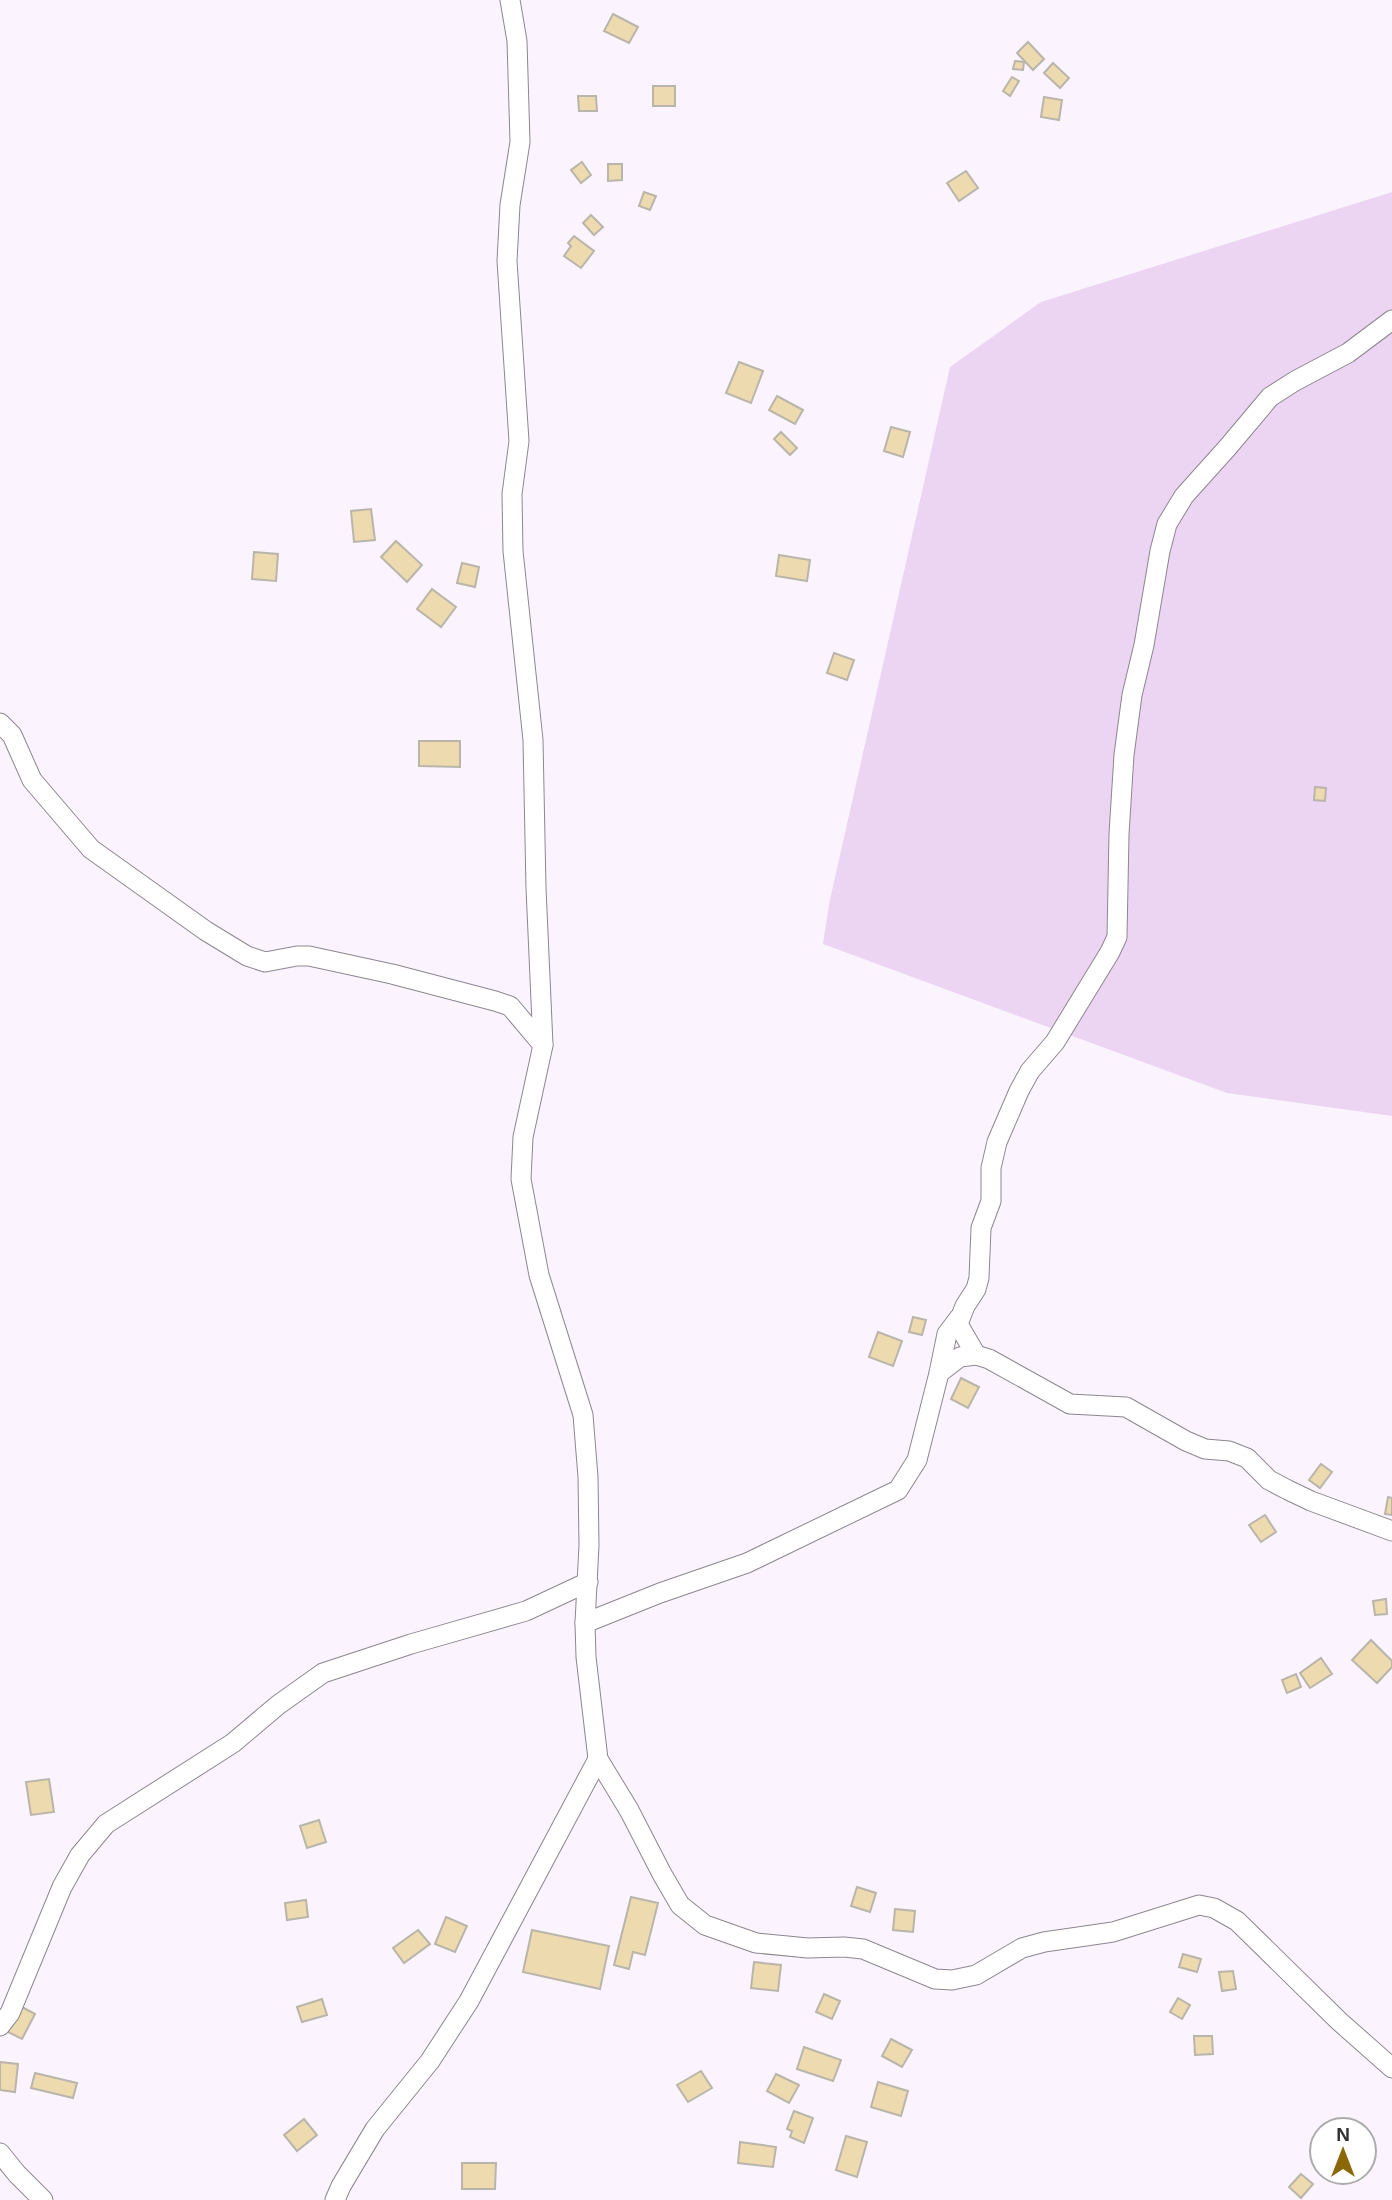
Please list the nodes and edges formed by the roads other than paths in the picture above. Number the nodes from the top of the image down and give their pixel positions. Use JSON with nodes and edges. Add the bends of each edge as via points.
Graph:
{"nodes":[{"id":1,"x":510,"y":0,"type":"edge"},
{"id":2,"x":1392,"y":320,"type":"edge"},
{"id":3,"x":0,"y":723,"type":"edge"},
{"id":4,"x":543,"y":1045,"type":"junction"},
{"id":5,"x":959,"y":1318,"type":"junction"},
{"id":6,"x":976,"y":1355,"type":"junction"},
{"id":7,"x":939,"y":1373,"type":"junction"},
{"id":8,"x":1392,"y":1531,"type":"edge"},
{"id":9,"x":588,"y":1582,"type":"junction"},
{"id":10,"x":585,"y":1623,"type":"junction"},
{"id":11,"x":598,"y":1759,"type":"junction"},
{"id":12,"x":3,"y":2017,"type":"edge"},
{"id":13,"x":1392,"y":2068,"type":"edge"},
{"id":14,"x":0,"y":2153,"type":"edge"},
{"id":15,"x":44,"y":2200,"type":"edge"},
{"id":16,"x":335,"y":2200,"type":"edge"}],
"edges":[{"from":1,"to":4,"type":"street","via":[[517,41],[520,142],[510,205],[508,261],[519,441],[512,494],[513,551],[533,740]]},
{"from":2,"to":5,"type":"street","via":[[1348,353],[1270,397],[1184,496],[1167,524],[1124,755],[1116,937],[1055,1042],[1030,1071],[997,1142],[991,1200],[981,1228],[979,1278]]},
{"from":3,"to":4,"type":"street","via":[[12,735],[32,780],[91,849],[247,956],[265,962],[309,956],[495,1001],[510,1006]]},
{"from":4,"to":9,"type":"street","via":[[523,1137],[521,1179],[539,1275],[583,1415]]},
{"from":5,"to":6,"type":"street","via":[[960,1331]]},
{"from":5,"to":7,"type":"street","via":[[947,1334]]},
{"from":6,"to":7,"type":"street","via":[[960,1357]]},
{"from":6,"to":8,"type":"street","via":[[1070,1404],[1126,1407],[1186,1441],[1247,1458],[1269,1480],[1288,1490]]},
{"from":7,"to":10,"type":"street","via":[[917,1460],[898,1490],[747,1563]]},
{"from":9,"to":10,"type":"street"},
{"from":9,"to":12,"type":"street","via":[[526,1611],[323,1673],[233,1743],[106,1824],[80,1855],[62,1887]]},
{"from":10,"to":11,"type":"street"},
{"from":11,"to":13,"type":"street","via":[[680,1905],[705,1925],[756,1943],[863,1949],[935,1979],[952,1980],[976,1975],[1022,1948],[1113,1932],[1190,1907],[1214,1908],[1237,1921]]},
{"from":11,"to":16,"type":"street","via":[[469,2001],[430,2061],[375,2129]]},
{"from":14,"to":15,"type":"street"}]}
